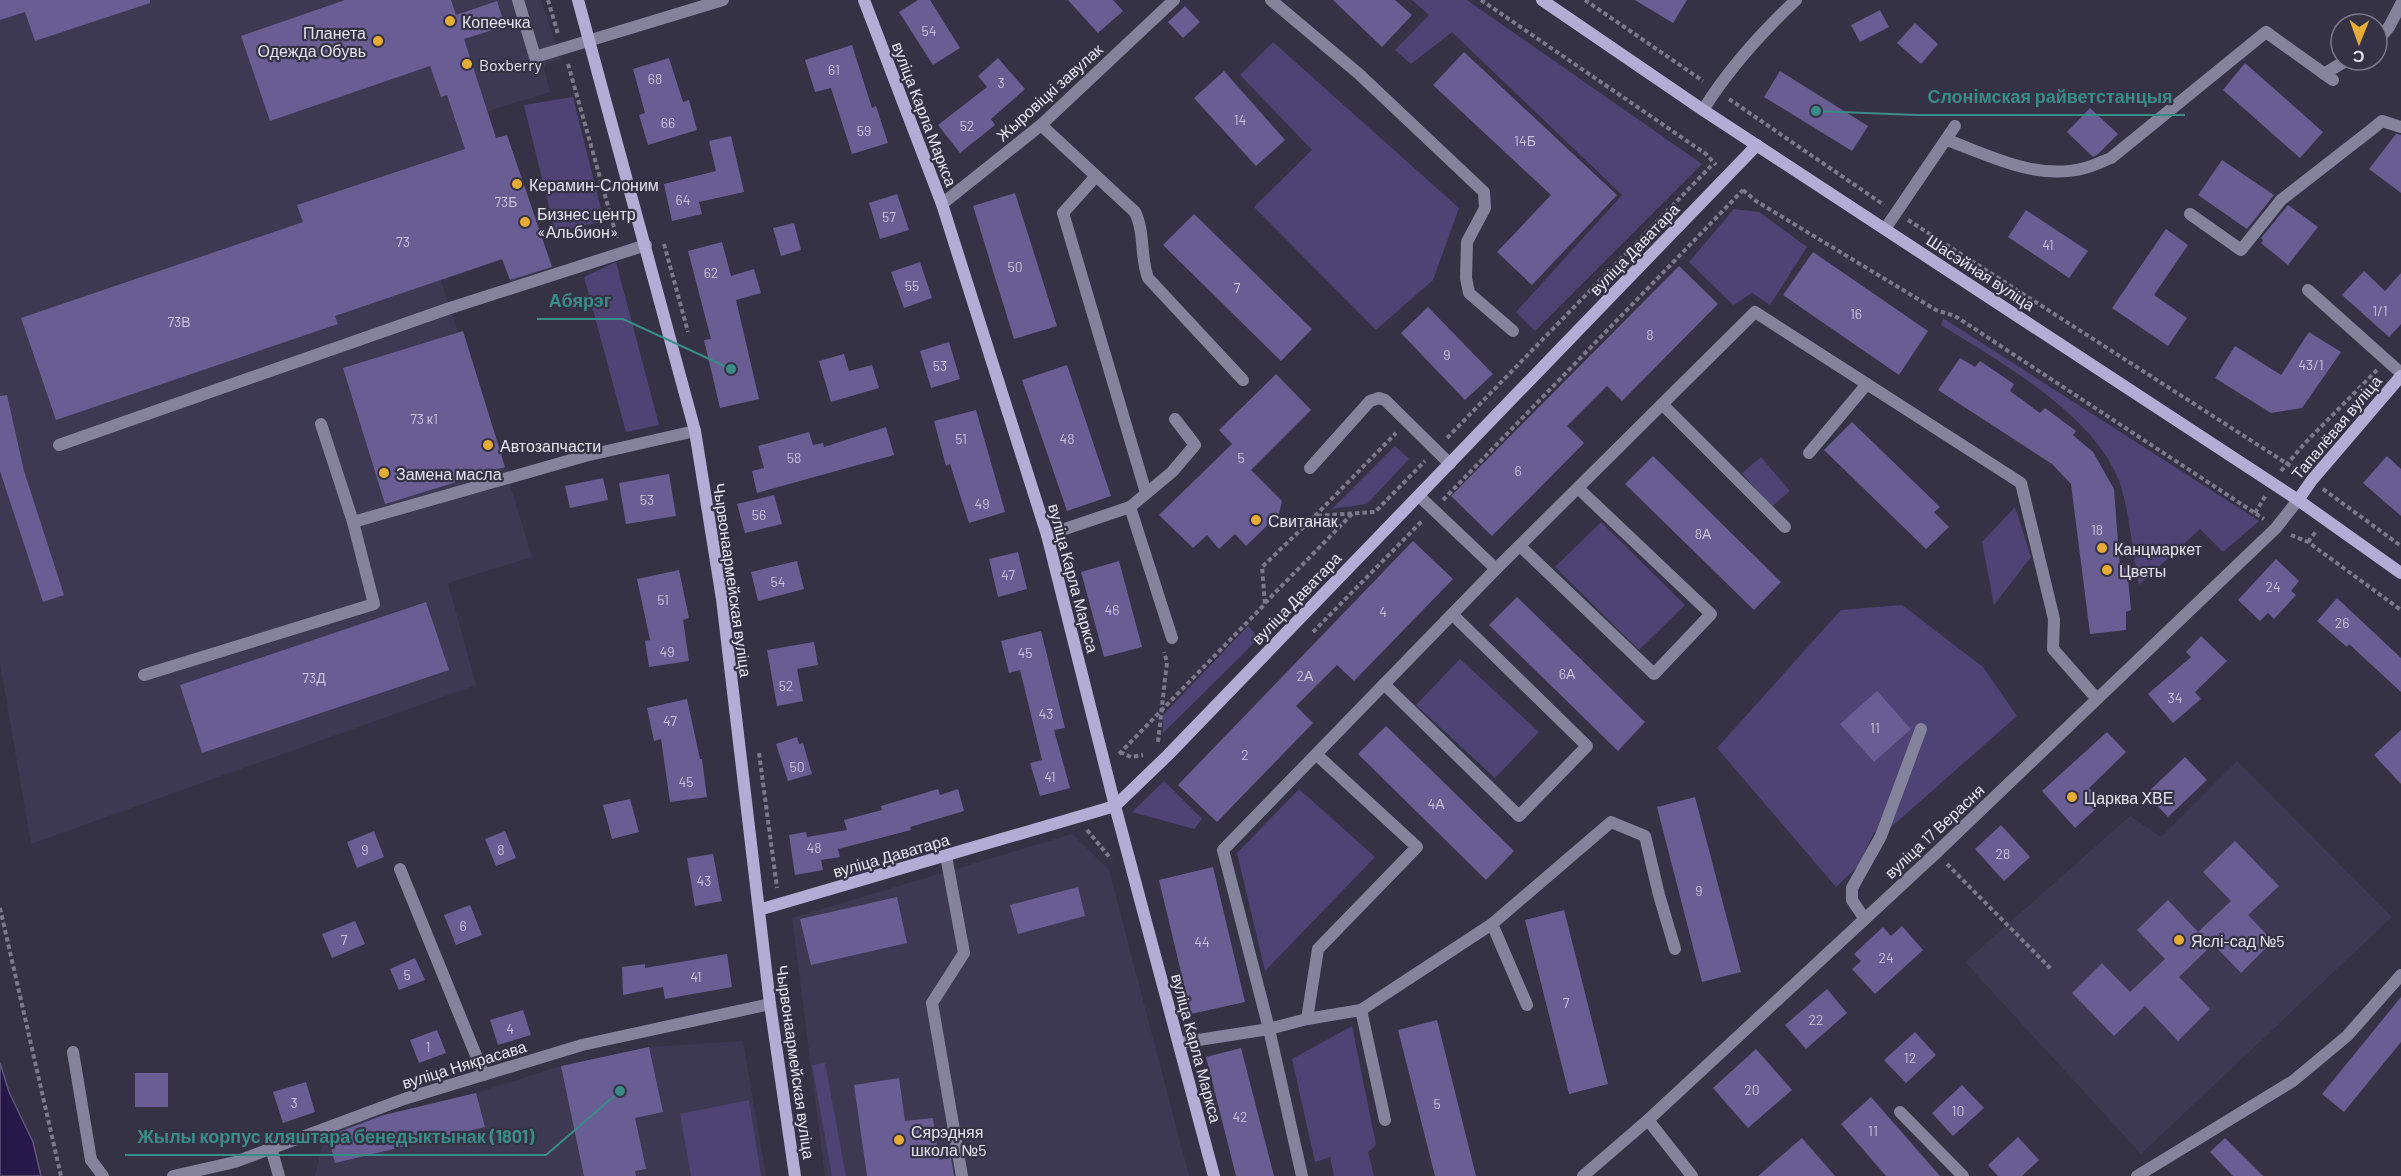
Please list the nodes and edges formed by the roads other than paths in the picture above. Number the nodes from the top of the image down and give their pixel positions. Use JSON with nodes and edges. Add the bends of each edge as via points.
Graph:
{"nodes":[{"id":1,"x":518,"y":0,"type":"edge"},
{"id":2,"x":578,"y":0,"type":"edge"},
{"id":3,"x":723,"y":0,"type":"edge"},
{"id":4,"x":864,"y":0,"type":"edge"},
{"id":5,"x":1174,"y":0,"type":"edge"},
{"id":6,"x":1271,"y":0,"type":"edge"},
{"id":7,"x":1796,"y":0,"type":"edge"},
{"id":8,"x":1545,"y":1,"type":"edge"},
{"id":9,"x":2401,"y":4,"type":"edge"},
{"id":10,"x":2389,"y":27,"type":"edge"},
{"id":11,"x":590,"y":39,"type":"junction"},
{"id":12,"x":2334,"y":72,"type":"edge"},
{"id":13,"x":1703,"y":110,"type":"junction"},
{"id":14,"x":1041,"y":125,"type":"junction"},
{"id":15,"x":1954,"y":126,"type":"dead end"},
{"id":16,"x":2401,"y":127,"type":"edge"},
{"id":17,"x":1947,"y":140,"type":"junction"},
{"id":18,"x":1757,"y":145,"type":"junction"},
{"id":19,"x":1096,"y":176,"type":"junction"},
{"id":20,"x":942,"y":204,"type":"junction"},
{"id":21,"x":2190,"y":214,"type":"dead end"},
{"id":22,"x":1885,"y":229,"type":"junction"},
{"id":23,"x":646,"y":245,"type":"junction"},
{"id":24,"x":2308,"y":290,"type":"dead end"},
{"id":25,"x":1513,"y":331,"type":"dead end"},
{"id":26,"x":2401,"y":375,"type":"edge"},
{"id":27,"x":1243,"y":380,"type":"dead end"},
{"id":28,"x":1867,"y":384,"type":"junction"},
{"id":29,"x":1663,"y":405,"type":"junction"},
{"id":30,"x":1175,"y":419,"type":"dead end"},
{"id":31,"x":321,"y":424,"type":"dead end"},
{"id":32,"x":695,"y":431,"type":"junction"},
{"id":33,"x":59,"y":445,"type":"dead end"},
{"id":34,"x":1809,"y":453,"type":"dead end"},
{"id":35,"x":1450,"y":464,"type":"junction"},
{"id":36,"x":1310,"y":468,"type":"dead end"},
{"id":37,"x":1579,"y":489,"type":"junction"},
{"id":38,"x":1146,"y":493,"type":"junction"},
{"id":39,"x":1419,"y":496,"type":"junction"},
{"id":40,"x":2298,"y":500,"type":"junction"},
{"id":41,"x":1130,"y":507,"type":"junction"},
{"id":42,"x":353,"y":522,"type":"junction"},
{"id":43,"x":1785,"y":527,"type":"dead end"},
{"id":44,"x":1047,"y":536,"type":"junction"},
{"id":45,"x":1520,"y":546,"type":"junction"},
{"id":46,"x":1496,"y":569,"type":"junction"},
{"id":47,"x":2401,"y":573,"type":"edge"},
{"id":48,"x":1453,"y":615,"type":"junction"},
{"id":49,"x":1172,"y":638,"type":"dead end"},
{"id":50,"x":144,"y":675,"type":"dead end"},
{"id":51,"x":1384,"y":684,"type":"junction"},
{"id":52,"x":2097,"y":699,"type":"junction"},
{"id":53,"x":1922,"y":729,"type":"dead end"},
{"id":54,"x":1317,"y":755,"type":"junction"},
{"id":55,"x":1115,"y":806,"type":"junction"},
{"id":56,"x":946,"y":856,"type":"junction"},
{"id":57,"x":400,"y":869,"type":"dead end"},
{"id":58,"x":759,"y":910,"type":"junction"},
{"id":59,"x":1864,"y":918,"type":"junction"},
{"id":60,"x":1492,"y":924,"type":"junction"},
{"id":61,"x":1675,"y":949,"type":"dead end"},
{"id":62,"x":2401,"y":975,"type":"edge"},
{"id":63,"x":770,"y":1005,"type":"junction"},
{"id":64,"x":1527,"y":1005,"type":"dead end"},
{"id":65,"x":1361,"y":1010,"type":"junction"},
{"id":66,"x":1307,"y":1019,"type":"junction"},
{"id":67,"x":1269,"y":1029,"type":"junction"},
{"id":68,"x":1179,"y":1043,"type":"junction"},
{"id":69,"x":73,"y":1052,"type":"dead end"},
{"id":70,"x":484,"y":1075,"type":"junction"},
{"id":71,"x":1900,"y":1112,"type":"dead end"},
{"id":72,"x":1385,"y":1120,"type":"dead end"},
{"id":73,"x":1648,"y":1120,"type":"junction"},
{"id":74,"x":271,"y":1148,"type":"junction"},
{"id":75,"x":103,"y":1176,"type":"edge"},
{"id":76,"x":173,"y":1176,"type":"edge"},
{"id":77,"x":279,"y":1176,"type":"edge"},
{"id":78,"x":795,"y":1176,"type":"edge"},
{"id":79,"x":962,"y":1176,"type":"edge"},
{"id":80,"x":1214,"y":1176,"type":"edge"},
{"id":81,"x":1302,"y":1176,"type":"edge"},
{"id":82,"x":1583,"y":1176,"type":"edge"},
{"id":83,"x":1692,"y":1176,"type":"edge"},
{"id":84,"x":1963,"y":1176,"type":"edge"},
{"id":85,"x":2137,"y":1176,"type":"edge"}],
"edges":[{"from":1,"to":11,"type":"street","via":[[535,57]]},
{"from":2,"to":11,"type":"street","name":"Чырвонаармейская вуліца"},
{"from":3,"to":11,"type":"street"},
{"from":4,"to":20,"type":"street","name":"вуліца Карла Маркса"},
{"from":5,"to":14,"type":"street","name":"Жыровіцкі завулак"},
{"from":6,"to":25,"type":"street","via":[[1359,74],[1484,192],[1485,208],[1467,242],[1465,255],[1469,292]]},
{"from":7,"to":13,"type":"street","via":[[1715,90]]},
{"from":8,"to":13,"type":"street","name":"Шасэйная вуліца"},
{"from":9,"to":10,"type":"street"},
{"from":11,"to":23,"type":"street","name":"Чырвонаармейская вуліца"},
{"from":12,"to":17,"type":"street","via":[[2328,77],[2266,32],[2111,158],[2085,168],[2030,170]]},
{"from":13,"to":18,"type":"street","name":"Шасэйная вуліца"},
{"from":14,"to":19,"type":"street"},
{"from":14,"to":20,"type":"street","name":"Жыровіцкі завулак"},
{"from":15,"to":17,"type":"street"},
{"from":16,"to":21,"type":"street","via":[[2382,121],[2281,200],[2241,250]]},
{"from":17,"to":22,"type":"street"},
{"from":18,"to":22,"type":"street","name":"Шасэйная вуліца"},
{"from":18,"to":35,"type":"street","name":"вуліца Даватара"},
{"from":19,"to":27,"type":"street","via":[[1135,212],[1148,278]]},
{"from":19,"to":38,"type":"street","via":[[1063,213]]},
{"from":20,"to":44,"type":"street","name":"вуліца Карла Маркса"},
{"from":22,"to":40,"type":"street","name":"Шасэйная вуліца"},
{"from":23,"to":32,"type":"street","name":"Чырвонаармейская вуліца"},
{"from":23,"to":33,"type":"street","via":[[450,308]]},
{"from":24,"to":26,"type":"street"},
{"from":26,"to":40,"type":"street","name":"Тапалёвая вуліца"},
{"from":28,"to":29,"type":"street","via":[[1755,312]]},
{"from":28,"to":34,"type":"street"},
{"from":28,"to":52,"type":"street","via":[[2021,483],[2054,619],[2053,649]]},
{"from":29,"to":37,"type":"street"},
{"from":29,"to":43,"type":"street"},
{"from":30,"to":38,"type":"street","via":[[1194,445],[1172,472]]},
{"from":31,"to":42,"type":"street"},
{"from":32,"to":42,"type":"street","via":[[585,456]]},
{"from":32,"to":58,"type":"street","name":"Чырвонаармейская вуліца","via":[[722,599]]},
{"from":35,"to":36,"type":"street","via":[[1385,400],[1378,398],[1370,401]]},
{"from":35,"to":39,"type":"street","name":"вуліца Даватара"},
{"from":37,"to":45,"type":"street"},
{"from":37,"to":45,"type":"street","via":[[1711,614],[1654,674]]},
{"from":38,"to":41,"type":"street"},
{"from":39,"to":46,"type":"street"},
{"from":39,"to":55,"type":"street","name":"вуліца Даватара"},
{"from":40,"to":47,"type":"street","name":"Шасэйная вуліца"},
{"from":40,"to":52,"type":"street","name":"вуліца 17 Верасня","via":[[2276,528]]},
{"from":41,"to":44,"type":"street"},
{"from":41,"to":49,"type":"street"},
{"from":42,"to":50,"type":"street","via":[[374,604]]},
{"from":44,"to":55,"type":"street","name":"вуліца Карла Маркса"},
{"from":45,"to":46,"type":"street"},
{"from":46,"to":48,"type":"street"},
{"from":48,"to":51,"type":"street"},
{"from":48,"to":51,"type":"street","via":[[1587,746],[1519,816]]},
{"from":51,"to":54,"type":"street"},
{"from":52,"to":59,"type":"street","name":"вуліца 17 Верасня"},
{"from":53,"to":59,"type":"street","via":[[1881,836],[1852,888],[1852,900]]},
{"from":54,"to":66,"type":"street","via":[[1417,847],[1318,949]]},
{"from":54,"to":67,"type":"street","via":[[1223,850]]},
{"from":55,"to":56,"type":"street","name":"вуліца Даватара"},
{"from":55,"to":68,"type":"street","name":"вуліца Карла Маркса"},
{"from":56,"to":58,"type":"street","name":"вуліца Даватара"},
{"from":56,"to":79,"type":"street","via":[[964,953],[932,1003]]},
{"from":57,"to":70,"type":"street"},
{"from":58,"to":63,"type":"street","name":"Чырвонаармейская вуліца"},
{"from":59,"to":73,"type":"street","name":"вуліца 17 Верасня"},
{"from":60,"to":61,"type":"street","via":[[1611,822],[1645,836]]},
{"from":60,"to":64,"type":"street"},
{"from":60,"to":65,"type":"street"},
{"from":62,"to":85,"type":"street","via":[[2347,1036],[2293,1082]]},
{"from":63,"to":70,"type":"street","name":"вуліца Някрасава","via":[[582,1045]]},
{"from":63,"to":78,"type":"street","name":"Чырвонаармейская вуліца"},
{"from":65,"to":66,"type":"street"},
{"from":65,"to":72,"type":"street"},
{"from":66,"to":67,"type":"street"},
{"from":67,"to":68,"type":"street"},
{"from":67,"to":81,"type":"street"},
{"from":68,"to":80,"type":"street","name":"вуліца Карла Маркса"},
{"from":69,"to":75,"type":"street","via":[[91,1160]]},
{"from":70,"to":74,"type":"street","name":"вуліца Някрасава","via":[[404,1099]]},
{"from":71,"to":84,"type":"street"},
{"from":73,"to":82,"type":"street","name":"вуліца 17 Верасня"},
{"from":73,"to":83,"type":"street"},
{"from":74,"to":76,"type":"street","name":"вуліца Някрасава","via":[[235,1162]]},
{"from":74,"to":77,"type":"street"}]}
